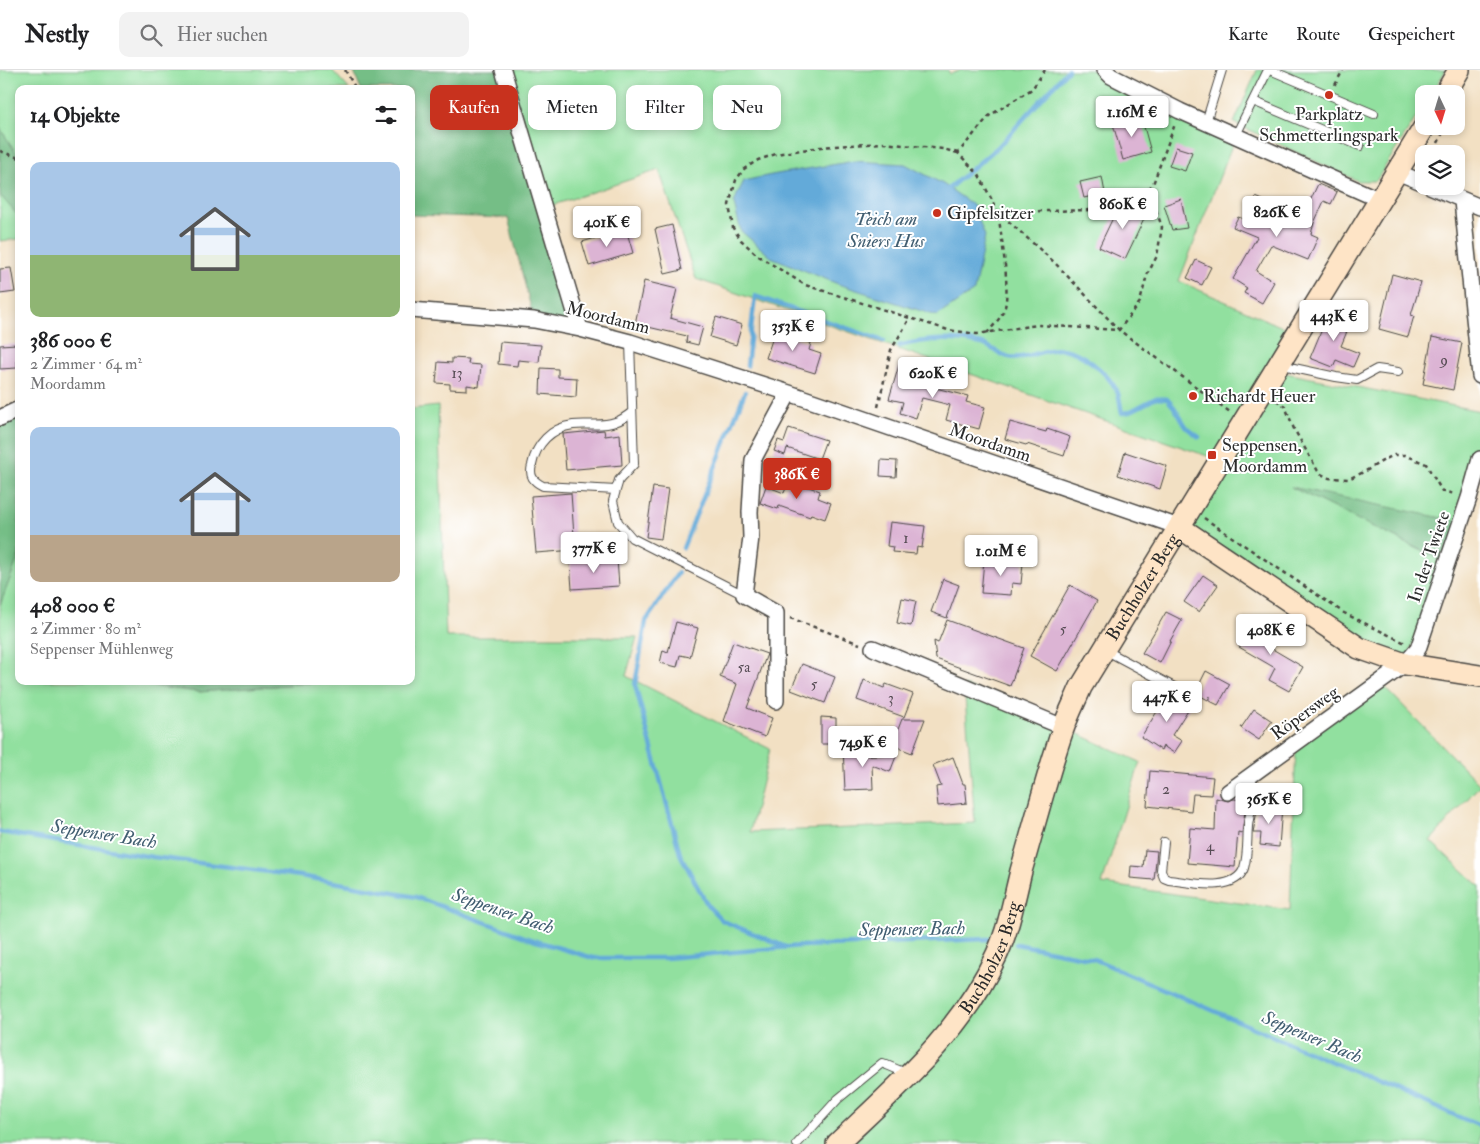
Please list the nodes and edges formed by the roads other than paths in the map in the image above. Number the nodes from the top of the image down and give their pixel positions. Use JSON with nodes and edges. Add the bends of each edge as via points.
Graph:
{"nodes":[{"id":1,"x":503,"y":70,"type":"edge"},
{"id":2,"x":1105,"y":70,"type":"edge"},
{"id":3,"x":1222,"y":70,"type":"edge"},
{"id":4,"x":1269,"y":70,"type":"edge"},
{"id":5,"x":1459,"y":70,"type":"edge"},
{"id":6,"x":1450,"y":85,"type":"edge"},
{"id":7,"x":1253,"y":101,"type":"junction"},
{"id":8,"x":1374,"y":114,"type":"dead end"},
{"id":9,"x":1206,"y":122,"type":"junction"},
{"id":10,"x":1236,"y":135,"type":"junction"},
{"id":11,"x":1420,"y":135,"type":"edge"},
{"id":12,"x":1360,"y":146,"type":"dead end"},
{"id":13,"x":1397,"y":172,"type":"junction"},
{"id":14,"x":1415,"y":179,"type":"edge"},
{"id":15,"x":1449,"y":195,"type":"edge"},
{"id":16,"x":1380,"y":200,"type":"junction"},
{"id":17,"x":1462,"y":201,"type":"junction"},
{"id":18,"x":1480,"y":207,"type":"edge"},
{"id":19,"x":1476,"y":291,"type":"edge"},
{"id":20,"x":415,"y":310,"type":"edge"},
{"id":21,"x":580,"y":329,"type":"junction"},
{"id":22,"x":630,"y":342,"type":"junction"},
{"id":23,"x":1280,"y":363,"type":"junction"},
{"id":24,"x":1398,"y":372,"type":"dead end"},
{"id":25,"x":1480,"y":376,"type":"edge"},
{"id":26,"x":788,"y":393,"type":"junction"},
{"id":27,"x":15,"y":411,"type":"edge"},
{"id":28,"x":632,"y":412,"type":"junction"},
{"id":29,"x":0,"y":418,"type":"edge"},
{"id":30,"x":1480,"y":458,"type":"edge"},
{"id":31,"x":616,"y":490,"type":"junction"},
{"id":32,"x":1179,"y":527,"type":"junction"},
{"id":33,"x":744,"y":595,"type":"junction"},
{"id":34,"x":873,"y":648,"type":"road end"},
{"id":35,"x":1105,"y":650,"type":"junction"},
{"id":36,"x":1411,"y":657,"type":"junction"},
{"id":37,"x":1480,"y":676,"type":"edge"},
{"id":38,"x":1190,"y":695,"type":"dead end"},
{"id":39,"x":776,"y":701,"type":"dead end"},
{"id":40,"x":1063,"y":727,"type":"junction"},
{"id":41,"x":1250,"y":776,"type":"junction"},
{"id":42,"x":1228,"y":792,"type":"dead end"},
{"id":43,"x":1164,"y":842,"type":"dead end"},
{"id":44,"x":910,"y":1075,"type":"junction"},
{"id":45,"x":797,"y":1144,"type":"edge"},
{"id":46,"x":837,"y":1144,"type":"edge"}],
"edges":[{"from":1,"to":21,"type":"street"},
{"from":2,"to":9,"type":"street","via":[[1111,76]]},
{"from":3,"to":9,"type":"lane"},
{"from":4,"to":7,"type":"lane"},
{"from":4,"to":8,"type":"lane"},
{"from":5,"to":6,"type":"main road"},
{"from":7,"to":10,"type":"lane"},
{"from":7,"to":12,"type":"lane"},
{"from":9,"to":10,"type":"street"},
{"from":10,"to":16,"type":"street"},
{"from":11,"to":13,"type":"main road","name":"Buchholzer Berg"},
{"from":13,"to":14,"type":"street"},
{"from":13,"to":16,"type":"main road","name":"Buchholzer Berg"},
{"from":15,"to":17,"type":"street"},
{"from":16,"to":23,"type":"main road","name":"Buchholzer Berg"},
{"from":17,"to":18,"type":"street"},
{"from":17,"to":19,"type":"street"},
{"from":19,"to":25,"type":"street"},
{"from":20,"to":21,"type":"street","name":"Moordamm","via":[[534,320]]},
{"from":21,"to":22,"type":"street","name":"Moordamm"},
{"from":22,"to":26,"type":"street","name":"Moordamm"},
{"from":22,"to":28,"type":"lane"},
{"from":23,"to":24,"type":"lane","via":[[1357,380],[1377,370]]},
{"from":23,"to":32,"type":"main road","name":"Buchholzer Berg"},
{"from":26,"to":32,"type":"street","name":"Moordamm"},
{"from":26,"to":33,"type":"street","via":[[753,460],[751,537]]},
{"from":27,"to":29,"type":"street"},
{"from":28,"to":31,"type":"lane","via":[[634,464],[619,480]]},
{"from":28,"to":31,"type":"lane","via":[[614,422],[573,425],[553,432],[539,446],[531,469],[531,477],[543,486]]},
{"from":30,"to":36,"type":"street","name":"In der Twiete"},
{"from":31,"to":33,"type":"lane","via":[[613,501],[618,522],[632,538]]},
{"from":32,"to":35,"type":"main road","name":"Buchholzer Berg"},
{"from":32,"to":36,"type":"main road","via":[[1359,648]]},
{"from":33,"to":39,"type":"street","via":[[776,613]]},
{"from":34,"to":40,"type":"street"},
{"from":35,"to":38,"type":"lane"},
{"from":35,"to":40,"type":"main road","name":"Buchholzer Berg","via":[[1081,687]]},
{"from":36,"to":37,"type":"main road"},
{"from":36,"to":41,"type":"street","name":"Röpersweg"},
{"from":40,"to":44,"type":"main road","name":"Buchholzer Berg","via":[[998,954],[951,1030]]},
{"from":41,"to":42,"type":"street","name":"Röpersweg"},
{"from":41,"to":43,"type":"lane","via":[[1254,793],[1244,867],[1238,877],[1216,885],[1164,878],[1161,870]]},
{"from":44,"to":45,"type":"lane","via":[[882,1062],[838,1099]]},
{"from":44,"to":46,"type":"main road","name":"Buchholzer Berg"}]}
